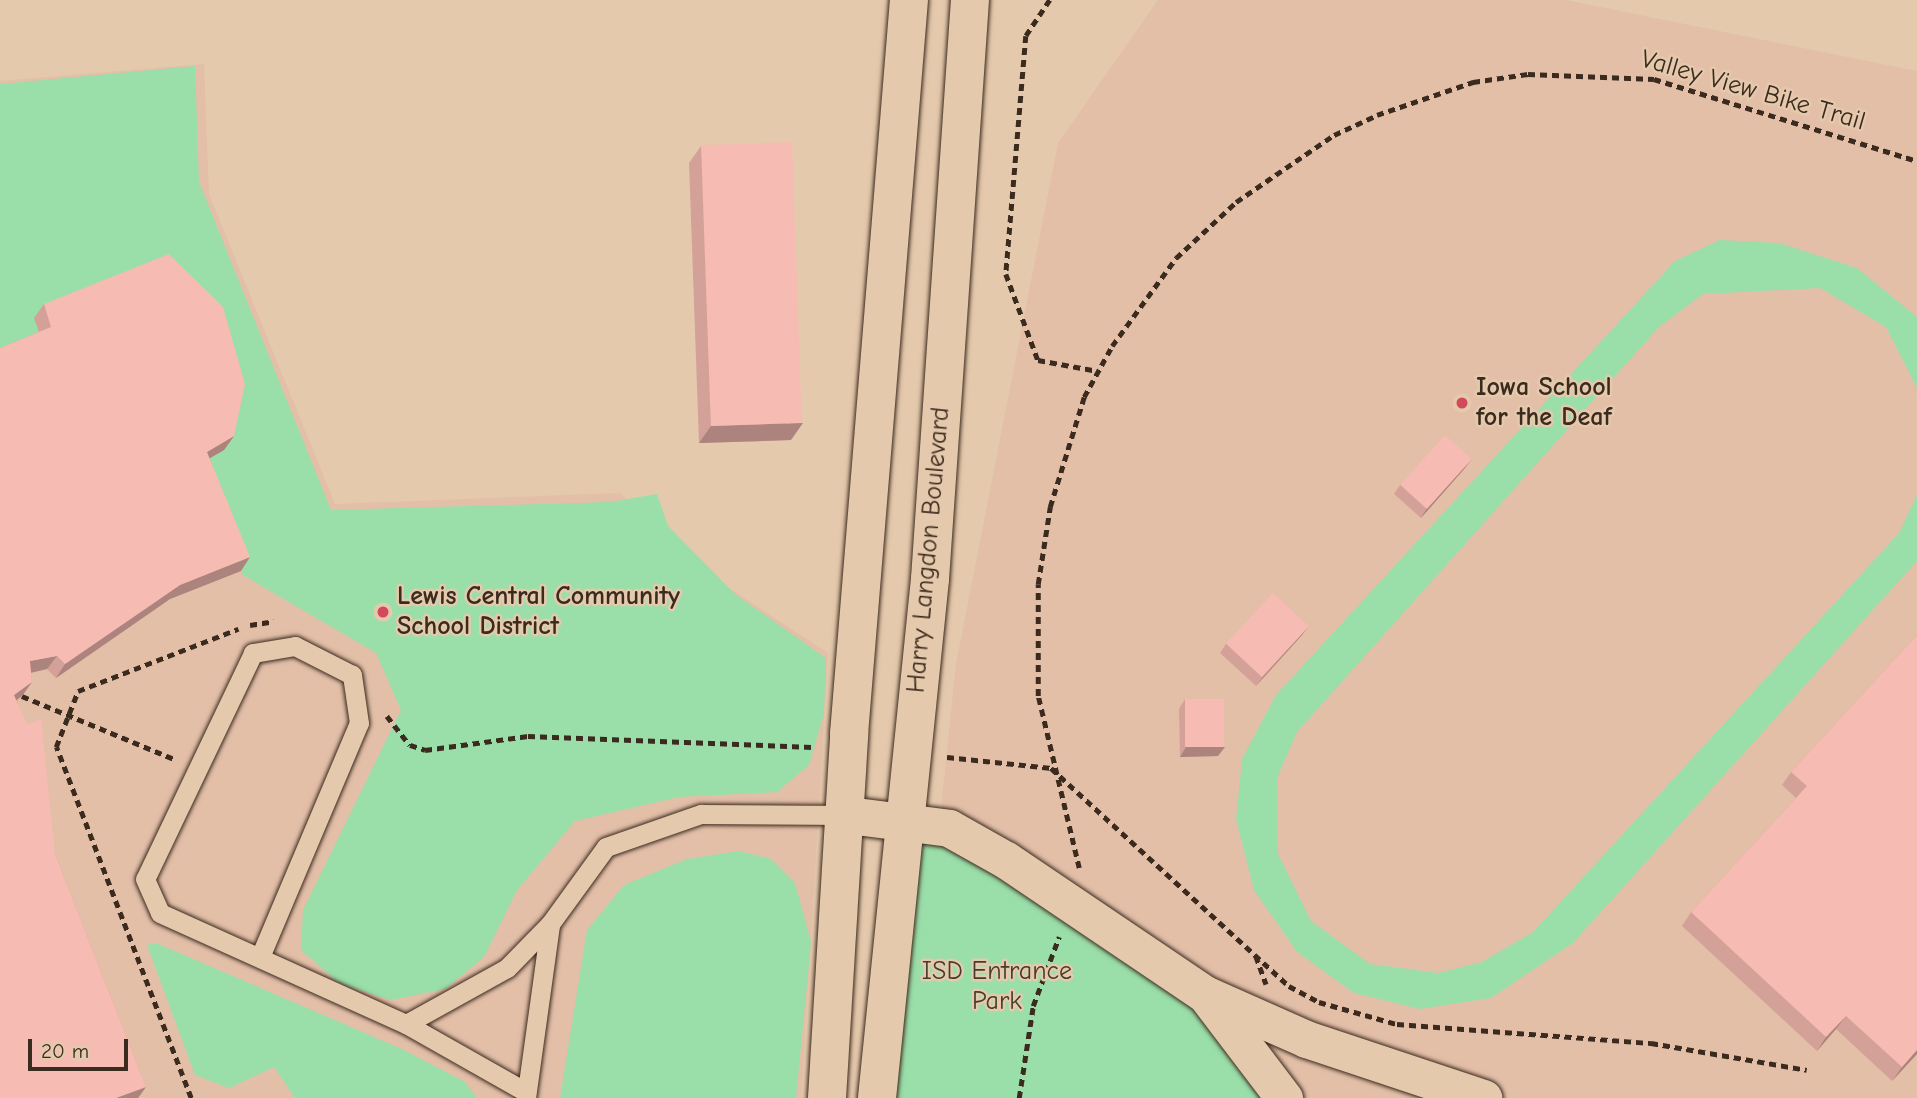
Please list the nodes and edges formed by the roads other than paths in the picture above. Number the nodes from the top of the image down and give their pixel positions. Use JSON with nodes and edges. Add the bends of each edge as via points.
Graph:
{"nodes":[{"id":1,"x":909,"y":0,"type":"edge"},
{"id":2,"x":970,"y":0,"type":"edge"},
{"id":3,"x":848,"y":815,"type":"junction"},
{"id":4,"x":901,"y":820,"type":"junction"},
{"id":5,"x":550,"y":924,"type":"junction"},
{"id":6,"x":260,"y":957,"type":"junction"},
{"id":7,"x":1205,"y":994,"type":"junction"},
{"id":8,"x":406,"y":1024,"type":"junction"},
{"id":9,"x":526,"y":1095,"type":"edge"},
{"id":10,"x":827,"y":1098,"type":"edge"},
{"id":11,"x":877,"y":1098,"type":"edge"},
{"id":12,"x":1284,"y":1098,"type":"edge"},
{"id":13,"x":1483,"y":1098,"type":"edge"}],
"edges":[{"from":1,"to":3,"type":"main road","via":[[849,748]]},
{"from":2,"to":4,"type":"main road","name":"Harry Langdon Boulevard","via":[[930,579]]},
{"from":3,"to":4,"type":"street"},
{"from":3,"to":5,"type":"lane","via":[[701,814],[606,847]]},
{"from":3,"to":10,"type":"main road"},
{"from":4,"to":7,"type":"street","via":[[949,828]]},
{"from":4,"to":11,"type":"main road","name":"Harry Langdon Boulevard"},
{"from":5,"to":8,"type":"lane","via":[[507,968]]},
{"from":5,"to":9,"type":"lane"},
{"from":6,"to":6,"type":"lane","via":[[359,723],[352,675],[295,646],[253,653],[145,879],[160,913]]},
{"from":6,"to":8,"type":"lane"},
{"from":7,"to":12,"type":"street"},
{"from":7,"to":13,"type":"street","via":[[1306,1039]]},
{"from":8,"to":9,"type":"lane"}]}
